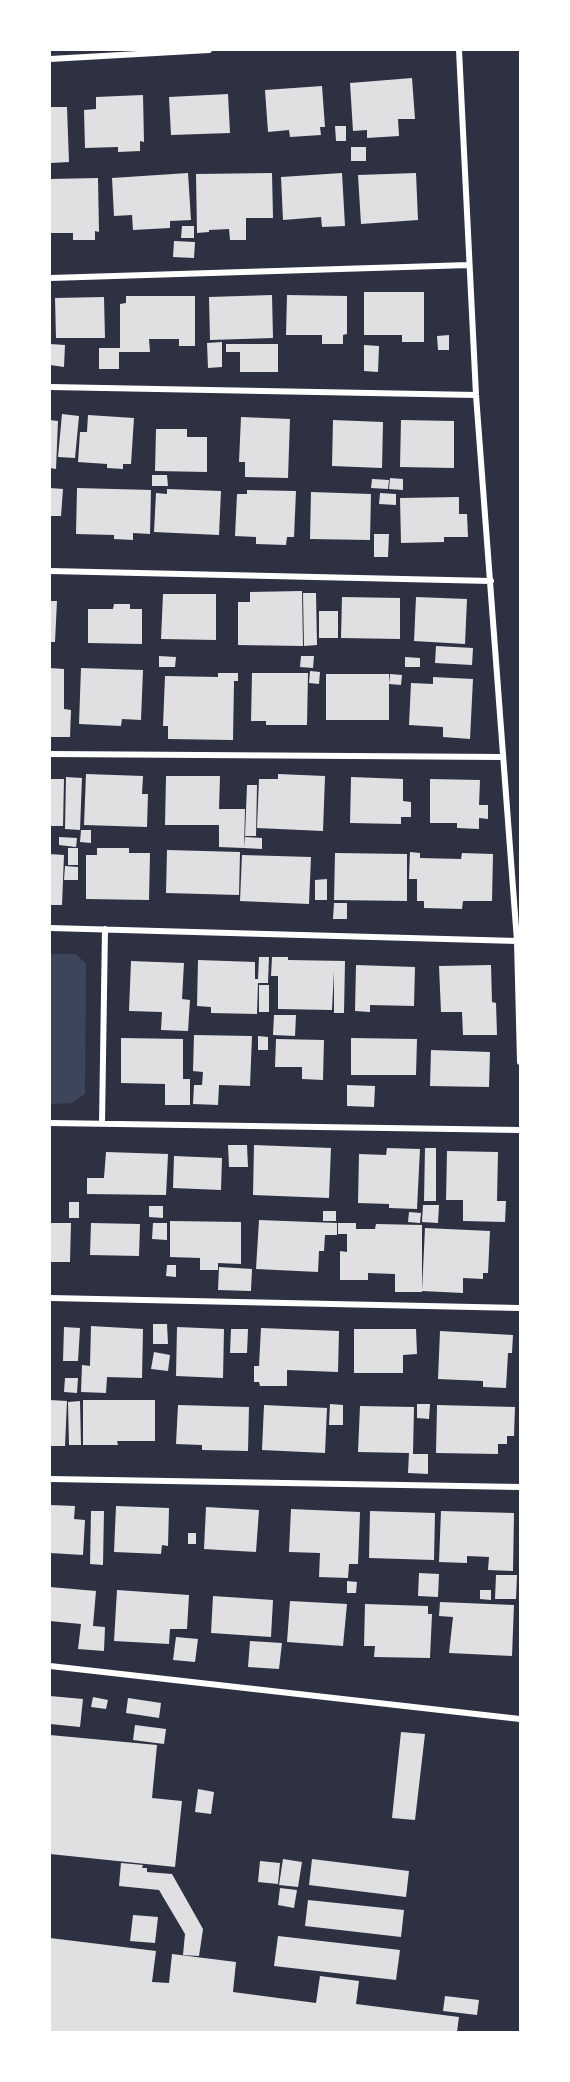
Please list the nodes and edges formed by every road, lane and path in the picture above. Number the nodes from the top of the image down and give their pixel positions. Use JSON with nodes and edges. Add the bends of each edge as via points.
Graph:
{"nodes":[{"id":1,"x":209,"y":50,"type":"edge"},
{"id":2,"x":459,"y":50,"type":"edge"},
{"id":3,"x":50,"y":58,"type":"edge"},
{"id":4,"x":469,"y":265,"type":"junction"},
{"id":5,"x":50,"y":278,"type":"edge"},
{"id":6,"x":50,"y":387,"type":"edge"},
{"id":7,"x":476,"y":395,"type":"junction"},
{"id":8,"x":50,"y":571,"type":"edge"},
{"id":9,"x":491,"y":581,"type":"junction"},
{"id":10,"x":50,"y":754,"type":"edge"},
{"id":11,"x":502,"y":757,"type":"junction"},
{"id":12,"x":50,"y":928,"type":"edge"},
{"id":13,"x":105,"y":929,"type":"junction"},
{"id":14,"x":517,"y":942,"type":"junction"},
{"id":15,"x":520,"y":1062,"type":"edge"},
{"id":16,"x":50,"y":1123,"type":"edge"},
{"id":17,"x":102,"y":1123,"type":"junction"},
{"id":18,"x":520,"y":1130,"type":"edge"},
{"id":19,"x":50,"y":1298,"type":"edge"},
{"id":20,"x":520,"y":1308,"type":"edge"},
{"id":21,"x":50,"y":1479,"type":"edge"},
{"id":22,"x":520,"y":1487,"type":"edge"},
{"id":23,"x":50,"y":1665,"type":"edge"},
{"id":24,"x":520,"y":1719,"type":"edge"}],
"edges":[{"from":1,"to":3,"type":"street"},
{"from":2,"to":4,"type":"street"},
{"from":4,"to":5,"type":"street"},
{"from":4,"to":7,"type":"street"},
{"from":6,"to":7,"type":"street"},
{"from":7,"to":9,"type":"street"},
{"from":8,"to":9,"type":"street"},
{"from":9,"to":11,"type":"street"},
{"from":10,"to":11,"type":"street"},
{"from":11,"to":14,"type":"street"},
{"from":12,"to":13,"type":"street"},
{"from":13,"to":14,"type":"street"},
{"from":13,"to":17,"type":"street"},
{"from":14,"to":15,"type":"street"},
{"from":16,"to":17,"type":"street"},
{"from":17,"to":18,"type":"street"},
{"from":19,"to":20,"type":"street"},
{"from":21,"to":22,"type":"street"},
{"from":23,"to":24,"type":"street"}]}
